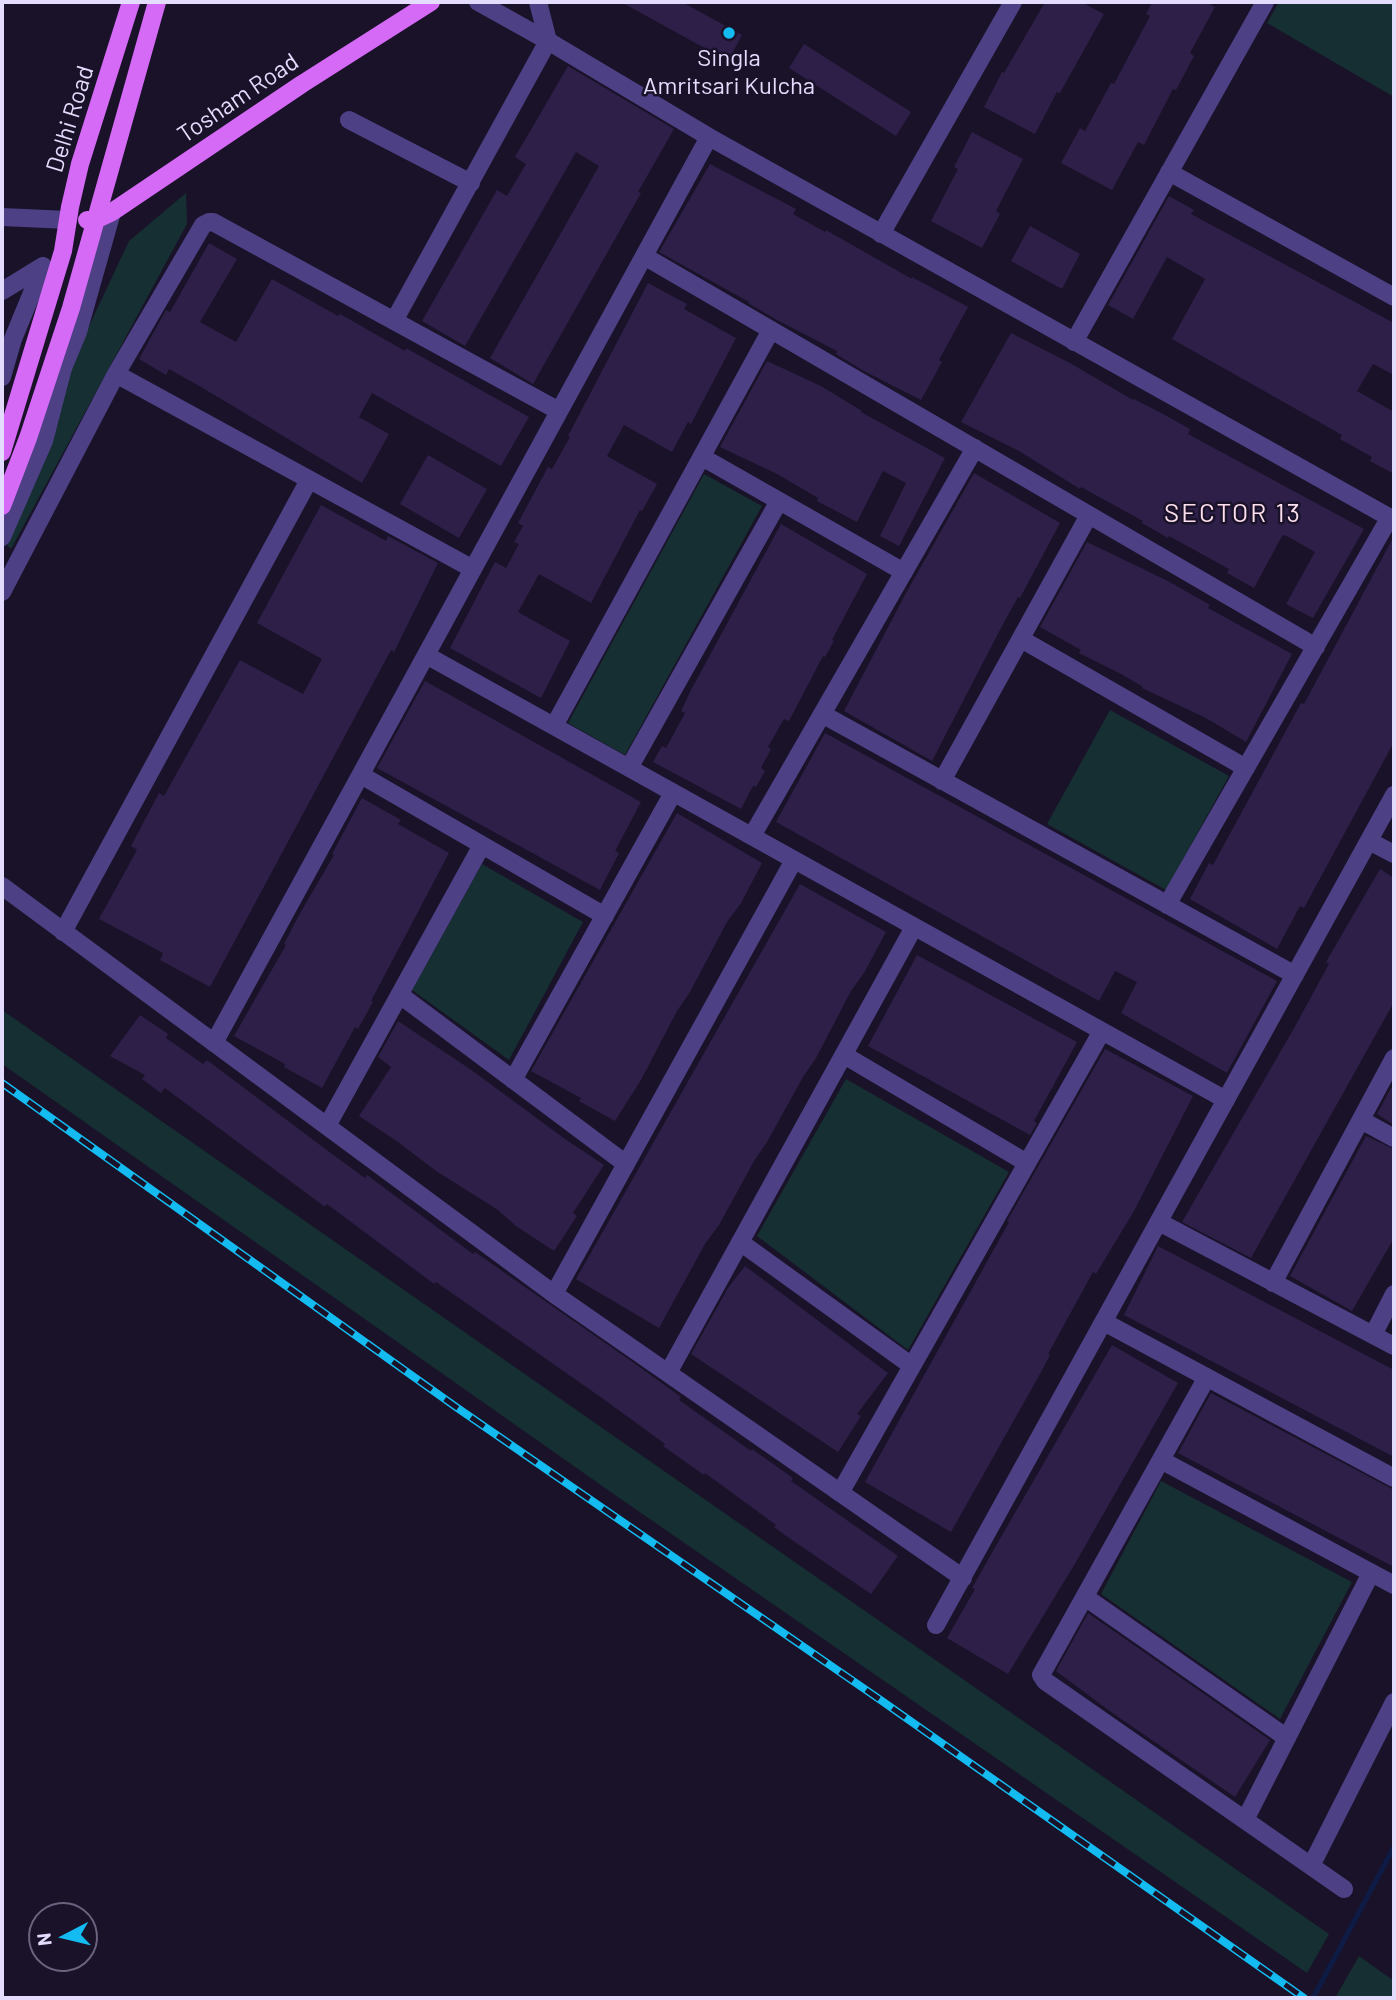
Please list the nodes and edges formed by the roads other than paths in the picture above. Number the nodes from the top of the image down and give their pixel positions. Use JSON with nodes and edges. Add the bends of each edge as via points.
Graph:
{"nodes":[{"id":1,"x":131,"y":2,"type":"edge"},
{"id":2,"x":157,"y":2,"type":"edge"},
{"id":3,"x":431,"y":2,"type":"edge"},
{"id":4,"x":478,"y":2,"type":"edge"},
{"id":5,"x":538,"y":2,"type":"edge"},
{"id":6,"x":1013,"y":2,"type":"edge"},
{"id":7,"x":1265,"y":2,"type":"edge"},
{"id":8,"x":548,"y":41,"type":"junction"},
{"id":9,"x":349,"y":120,"type":"dead end"},
{"id":10,"x":709,"y":137,"type":"junction"},
{"id":11,"x":1169,"y":172,"type":"junction"},
{"id":12,"x":471,"y":183,"type":"junction"},
{"id":13,"x":112,"y":212,"type":"junction"},
{"id":14,"x":2,"y":217,"type":"edge"},
{"id":15,"x":68,"y":220,"type":"junction"},
{"id":16,"x":95,"y":220,"type":"junction"},
{"id":17,"x":881,"y":234,"type":"junction"},
{"id":18,"x":63,"y":251,"type":"junction"},
{"id":19,"x":644,"y":256,"type":"junction"},
{"id":20,"x":43,"y":266,"type":"junction"},
{"id":21,"x":2,"y":291,"type":"edge"},
{"id":22,"x":1394,"y":297,"type":"edge"},
{"id":23,"x":394,"y":321,"type":"junction"},
{"id":24,"x":771,"y":330,"type":"junction"},
{"id":25,"x":1074,"y":342,"type":"junction"},
{"id":26,"x":117,"y":374,"type":"junction"},
{"id":27,"x":2,"y":377,"type":"edge"},
{"id":28,"x":559,"y":411,"type":"junction"},
{"id":29,"x":975,"y":448,"type":"junction"},
{"id":30,"x":2,"y":452,"type":"edge"},
{"id":31,"x":702,"y":457,"type":"junction"},
{"id":32,"x":309,"y":480,"type":"junction"},
{"id":33,"x":19,"y":497,"type":"junction"},
{"id":34,"x":779,"y":501,"type":"junction"},
{"id":35,"x":2,"y":506,"type":"edge"},
{"id":36,"x":1089,"y":515,"type":"junction"},
{"id":37,"x":1392,"y":518,"type":"edge"},
{"id":38,"x":2,"y":537,"type":"edge"},
{"id":39,"x":25,"y":547,"type":"junction"},
{"id":40,"x":473,"y":569,"type":"junction"},
{"id":41,"x":904,"y":572,"type":"junction"},
{"id":42,"x":2,"y":592,"type":"edge"},
{"id":43,"x":1021,"y":639,"type":"junction"},
{"id":44,"x":1316,"y":646,"type":"junction"},
{"id":45,"x":426,"y":655,"type":"junction"},
{"id":46,"x":822,"y":714,"type":"junction"},
{"id":47,"x":554,"y":726,"type":"junction"},
{"id":48,"x":629,"y":768,"type":"junction"},
{"id":49,"x":1246,"y":768,"type":"junction"},
{"id":50,"x":361,"y":775,"type":"junction"},
{"id":51,"x":942,"y":781,"type":"junction"},
{"id":52,"x":673,"y":793,"type":"junction"},
{"id":53,"x":1394,"y":795,"type":"edge"},
{"id":54,"x":752,"y":836,"type":"junction"},
{"id":55,"x":1369,"y":841,"type":"junction"},
{"id":56,"x":482,"y":845,"type":"junction"},
{"id":57,"x":1394,"y":854,"type":"edge"},
{"id":58,"x":794,"y":860,"type":"junction"},
{"id":59,"x":2,"y":886,"type":"edge"},
{"id":60,"x":1167,"y":905,"type":"junction"},
{"id":61,"x":605,"y":916,"type":"junction"},
{"id":62,"x":915,"y":927,"type":"junction"},
{"id":63,"x":63,"y":932,"type":"junction"},
{"id":64,"x":1295,"y":975,"type":"junction"},
{"id":65,"x":400,"y":995,"type":"junction"},
{"id":66,"x":1102,"y":1031,"type":"junction"},
{"id":67,"x":214,"y":1043,"type":"junction"},
{"id":68,"x":844,"y":1055,"type":"junction"},
{"id":69,"x":1394,"y":1058,"type":"edge"},
{"id":70,"x":513,"y":1080,"type":"junction"},
{"id":71,"x":1226,"y":1100,"type":"junction"},
{"id":72,"x":1361,"y":1120,"type":"junction"},
{"id":73,"x":327,"y":1126,"type":"junction"},
{"id":74,"x":1394,"y":1138,"type":"edge"},
{"id":75,"x":1027,"y":1163,"type":"junction"},
{"id":76,"x":626,"y":1164,"type":"junction"},
{"id":77,"x":1159,"y":1222,"type":"junction"},
{"id":78,"x":740,"y":1242,"type":"junction"},
{"id":79,"x":1273,"y":1283,"type":"junction"},
{"id":80,"x":554,"y":1294,"type":"junction"},
{"id":81,"x":1394,"y":1294,"type":"edge"},
{"id":82,"x":1104,"y":1322,"type":"junction"},
{"id":83,"x":1373,"y":1335,"type":"junction"},
{"id":84,"x":1394,"y":1346,"type":"edge"},
{"id":85,"x":912,"y":1366,"type":"junction"},
{"id":86,"x":668,"y":1373,"type":"junction"},
{"id":87,"x":1207,"y":1377,"type":"junction"},
{"id":88,"x":1161,"y":1460,"type":"junction"},
{"id":89,"x":1394,"y":1478,"type":"edge"},
{"id":90,"x":840,"y":1493,"type":"junction"},
{"id":91,"x":1371,"y":1573,"type":"junction"},
{"id":92,"x":963,"y":1578,"type":"junction"},
{"id":93,"x":1394,"y":1586,"type":"edge"},
{"id":94,"x":1085,"y":1598,"type":"junction"},
{"id":95,"x":936,"y":1625,"type":"dead end"},
{"id":96,"x":1394,"y":1702,"type":"edge"},
{"id":97,"x":1287,"y":1738,"type":"junction"},
{"id":98,"x":1245,"y":1820,"type":"junction"},
{"id":99,"x":1311,"y":1866,"type":"junction"},
{"id":100,"x":1344,"y":1889,"type":"dead end"}],
"edges":[{"from":1,"to":15,"type":"main road","name":"Delhi Road","via":[[80,164]]},
{"from":2,"to":16,"type":"main road","name":"Delhi Road"},
{"from":3,"to":13,"type":"main road","name":"Tosham Road"},
{"from":4,"to":8,"type":"street"},
{"from":5,"to":8,"type":"street"},
{"from":6,"to":17,"type":"street"},
{"from":7,"to":11,"type":"street"},
{"from":8,"to":10,"type":"street"},
{"from":8,"to":12,"type":"street"},
{"from":9,"to":12,"type":"street"},
{"from":10,"to":17,"type":"street"},
{"from":10,"to":19,"type":"street"},
{"from":11,"to":22,"type":"street"},
{"from":11,"to":25,"type":"street"},
{"from":12,"to":23,"type":"street"},
{"from":13,"to":16,"type":"main road","name":"Tosham Road"},
{"from":13,"to":33,"type":"street","via":[[44,441]]},
{"from":14,"to":15,"type":"street"},
{"from":15,"to":16,"type":"main road","name":"Tosham Road"},
{"from":15,"to":18,"type":"main road","name":"Delhi Road"},
{"from":16,"to":35,"type":"main road","name":"Delhi Road","via":[[60,340]]},
{"from":17,"to":25,"type":"street"},
{"from":18,"to":20,"type":"street"},
{"from":18,"to":30,"type":"main road","name":"Delhi Road"},
{"from":19,"to":24,"type":"street"},
{"from":19,"to":28,"type":"street"},
{"from":20,"to":21,"type":"street"},
{"from":20,"to":27,"type":"street"},
{"from":23,"to":26,"type":"street","via":[[209,222],[203,225]]},
{"from":23,"to":28,"type":"street"},
{"from":24,"to":29,"type":"street"},
{"from":24,"to":31,"type":"street"},
{"from":25,"to":37,"type":"street"},
{"from":26,"to":32,"type":"street"},
{"from":26,"to":39,"type":"street"},
{"from":28,"to":40,"type":"street"},
{"from":29,"to":36,"type":"street"},
{"from":29,"to":41,"type":"street"},
{"from":31,"to":34,"type":"street"},
{"from":31,"to":47,"type":"street"},
{"from":32,"to":40,"type":"street"},
{"from":32,"to":63,"type":"street"},
{"from":33,"to":38,"type":"street"},
{"from":33,"to":39,"type":"street"},
{"from":34,"to":41,"type":"street"},
{"from":34,"to":48,"type":"street"},
{"from":36,"to":43,"type":"street"},
{"from":36,"to":44,"type":"street"},
{"from":37,"to":44,"type":"street"},
{"from":39,"to":42,"type":"street"},
{"from":40,"to":45,"type":"street"},
{"from":41,"to":46,"type":"street"},
{"from":43,"to":49,"type":"street"},
{"from":43,"to":51,"type":"street"},
{"from":44,"to":49,"type":"street"},
{"from":45,"to":47,"type":"street"},
{"from":45,"to":50,"type":"street"},
{"from":46,"to":51,"type":"street"},
{"from":46,"to":54,"type":"street"},
{"from":47,"to":48,"type":"street"},
{"from":48,"to":52,"type":"street"},
{"from":49,"to":60,"type":"street"},
{"from":50,"to":56,"type":"street"},
{"from":50,"to":67,"type":"street"},
{"from":51,"to":60,"type":"street"},
{"from":52,"to":54,"type":"street"},
{"from":52,"to":61,"type":"street"},
{"from":53,"to":55,"type":"street"},
{"from":54,"to":58,"type":"street"},
{"from":55,"to":57,"type":"street"},
{"from":55,"to":64,"type":"street"},
{"from":56,"to":61,"type":"street"},
{"from":56,"to":65,"type":"street"},
{"from":58,"to":62,"type":"street"},
{"from":58,"to":76,"type":"street"},
{"from":59,"to":63,"type":"street"},
{"from":60,"to":64,"type":"street"},
{"from":61,"to":70,"type":"street"},
{"from":62,"to":66,"type":"street"},
{"from":62,"to":68,"type":"street"},
{"from":63,"to":67,"type":"street"},
{"from":64,"to":71,"type":"street"},
{"from":65,"to":70,"type":"street"},
{"from":65,"to":73,"type":"street"},
{"from":66,"to":71,"type":"street"},
{"from":66,"to":75,"type":"street"},
{"from":67,"to":73,"type":"street"},
{"from":68,"to":75,"type":"street"},
{"from":68,"to":78,"type":"street"},
{"from":69,"to":72,"type":"street"},
{"from":70,"to":76,"type":"street"},
{"from":71,"to":77,"type":"street"},
{"from":72,"to":74,"type":"street"},
{"from":72,"to":79,"type":"street"},
{"from":73,"to":80,"type":"street"},
{"from":75,"to":85,"type":"street"},
{"from":76,"to":80,"type":"street"},
{"from":77,"to":79,"type":"street"},
{"from":77,"to":82,"type":"street"},
{"from":78,"to":85,"type":"street"},
{"from":78,"to":86,"type":"street"},
{"from":79,"to":83,"type":"street"},
{"from":80,"to":86,"type":"street"},
{"from":81,"to":83,"type":"street"},
{"from":82,"to":87,"type":"street"},
{"from":82,"to":92,"type":"street"},
{"from":83,"to":84,"type":"street"},
{"from":85,"to":90,"type":"street"},
{"from":86,"to":90,"type":"street"},
{"from":87,"to":88,"type":"street"},
{"from":87,"to":89,"type":"street"},
{"from":88,"to":91,"type":"street"},
{"from":88,"to":94,"type":"street"},
{"from":90,"to":92,"type":"street"},
{"from":91,"to":93,"type":"street"},
{"from":91,"to":97,"type":"street"},
{"from":92,"to":95,"type":"street"},
{"from":94,"to":97,"type":"street"},
{"from":94,"to":98,"type":"street","via":[[1043,1670],[1045,1681]]},
{"from":96,"to":99,"type":"street"},
{"from":97,"to":98,"type":"street"},
{"from":98,"to":99,"type":"street"},
{"from":99,"to":100,"type":"street"}]}
